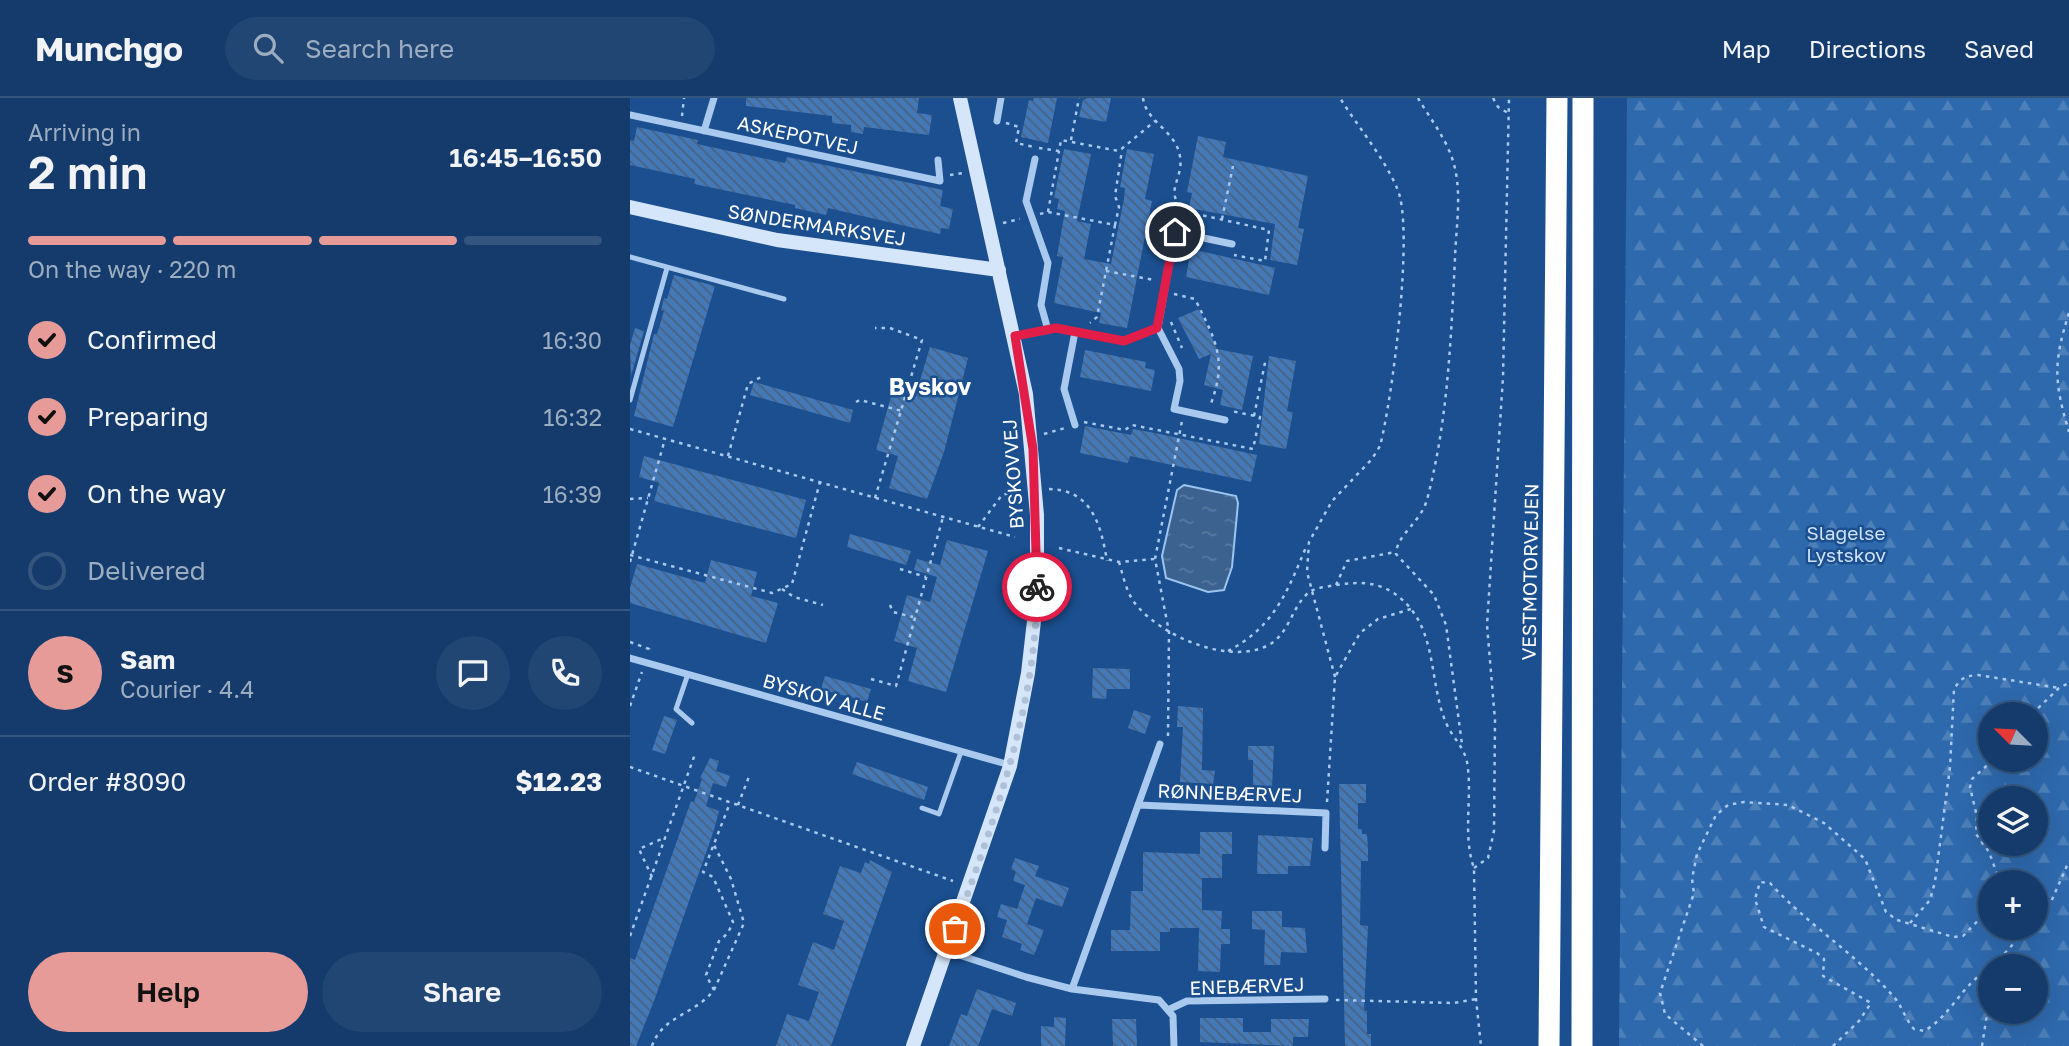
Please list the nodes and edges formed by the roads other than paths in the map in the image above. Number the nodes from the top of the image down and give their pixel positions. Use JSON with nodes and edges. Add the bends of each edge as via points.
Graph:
{"nodes":[{"id":1,"x":714,"y":98,"type":"edge"},
{"id":2,"x":960,"y":98,"type":"edge"},
{"id":3,"x":1001,"y":98,"type":"edge"},
{"id":4,"x":1557,"y":98,"type":"edge"},
{"id":5,"x":1583,"y":98,"type":"edge"},
{"id":6,"x":630,"y":115,"type":"edge"},
{"id":7,"x":997,"y":121,"type":"road end"},
{"id":8,"x":704,"y":131,"type":"junction"},
{"id":9,"x":1035,"y":159,"type":"road end"},
{"id":10,"x":938,"y":160,"type":"dead end"},
{"id":11,"x":630,"y":207,"type":"edge"},
{"id":12,"x":1232,"y":244,"type":"dead end"},
{"id":13,"x":630,"y":257,"type":"edge"},
{"id":14,"x":667,"y":268,"type":"junction"},
{"id":15,"x":999,"y":270,"type":"junction"},
{"id":16,"x":784,"y":299,"type":"dead end"},
{"id":17,"x":1157,"y":328,"type":"junction"},
{"id":18,"x":1048,"y":330,"type":"junction"},
{"id":19,"x":1075,"y":332,"type":"junction"},
{"id":20,"x":1015,"y":336,"type":"junction"},
{"id":21,"x":630,"y":400,"type":"edge"},
{"id":22,"x":1225,"y":420,"type":"dead end"},
{"id":23,"x":1075,"y":425,"type":"road end"},
{"id":24,"x":630,"y":658,"type":"edge"},
{"id":25,"x":688,"y":674,"type":"junction"},
{"id":26,"x":692,"y":723,"type":"dead end"},
{"id":27,"x":1160,"y":744,"type":"road end"},
{"id":28,"x":961,"y":752,"type":"junction"},
{"id":29,"x":1010,"y":765,"type":"junction"},
{"id":30,"x":1138,"y":805,"type":"junction"},
{"id":31,"x":922,"y":808,"type":"dead end"},
{"id":32,"x":1325,"y":848,"type":"dead end"},
{"id":33,"x":947,"y":951,"type":"junction"},
{"id":34,"x":1072,"y":989,"type":"junction"},
{"id":35,"x":1325,"y":999,"type":"road end"},
{"id":36,"x":1170,"y":1009,"type":"junction"},
{"id":37,"x":913,"y":1046,"type":"edge"},
{"id":38,"x":1174,"y":1046,"type":"edge"},
{"id":39,"x":1549,"y":1046,"type":"edge"},
{"id":40,"x":1582,"y":1046,"type":"edge"}],
"edges":[{"from":1,"to":8,"type":"street"},
{"from":2,"to":15,"type":"main road","name":"BYSKOVVEJ"},
{"from":3,"to":7,"type":"street"},
{"from":4,"to":39,"type":"highway","name":"VESTMOTORVEJEN"},
{"from":5,"to":40,"type":"highway"},
{"from":6,"to":8,"type":"street","name":"ASKEPOTVEJ"},
{"from":8,"to":10,"type":"street","name":"ASKEPOTVEJ","via":[[940,181]]},
{"from":9,"to":18,"type":"street","via":[[1026,201],[1048,263],[1041,305]]},
{"from":11,"to":15,"type":"main road","name":"SØNDERMARKSVEJ","via":[[777,240]]},
{"from":12,"to":17,"type":"street","via":[[1175,232]]},
{"from":13,"to":14,"type":"lane"},
{"from":14,"to":16,"type":"lane"},
{"from":14,"to":21,"type":"lane"},
{"from":15,"to":20,"type":"main road","name":"BYSKOVVEJ"},
{"from":17,"to":19,"type":"street","via":[[1124,341]]},
{"from":17,"to":22,"type":"street","via":[[1179,369],[1174,409]]},
{"from":18,"to":19,"type":"street"},
{"from":18,"to":20,"type":"street"},
{"from":19,"to":23,"type":"street","via":[[1064,389]]},
{"from":20,"to":29,"type":"main road","name":"BYSKOVVEJ","via":[[1032,438],[1037,596]]},
{"from":24,"to":25,"type":"street","name":"BYSKOV ALLE"},
{"from":25,"to":26,"type":"lane","via":[[676,709]]},
{"from":25,"to":28,"type":"street","name":"BYSKOV ALLE"},
{"from":27,"to":30,"type":"street","name":"RØNNEBÆRVEJ"},
{"from":28,"to":29,"type":"street","name":"BYSKOV ALLE"},
{"from":28,"to":31,"type":"lane","via":[[939,814]]},
{"from":29,"to":33,"type":"main road","name":"BYSKOVVEJ"},
{"from":30,"to":32,"type":"street","name":"RØNNEBÆRVEJ","via":[[1326,813]]},
{"from":30,"to":34,"type":"street","name":"RØNNEBÆRVEJ"},
{"from":33,"to":34,"type":"street"},
{"from":33,"to":37,"type":"main road","name":"BYSKOVVEJ"},
{"from":34,"to":36,"type":"street","via":[[1159,1000]]},
{"from":35,"to":36,"type":"street","name":"ENEBÆRVEJ","via":[[1187,1001]]},
{"from":36,"to":38,"type":"street"}]}
